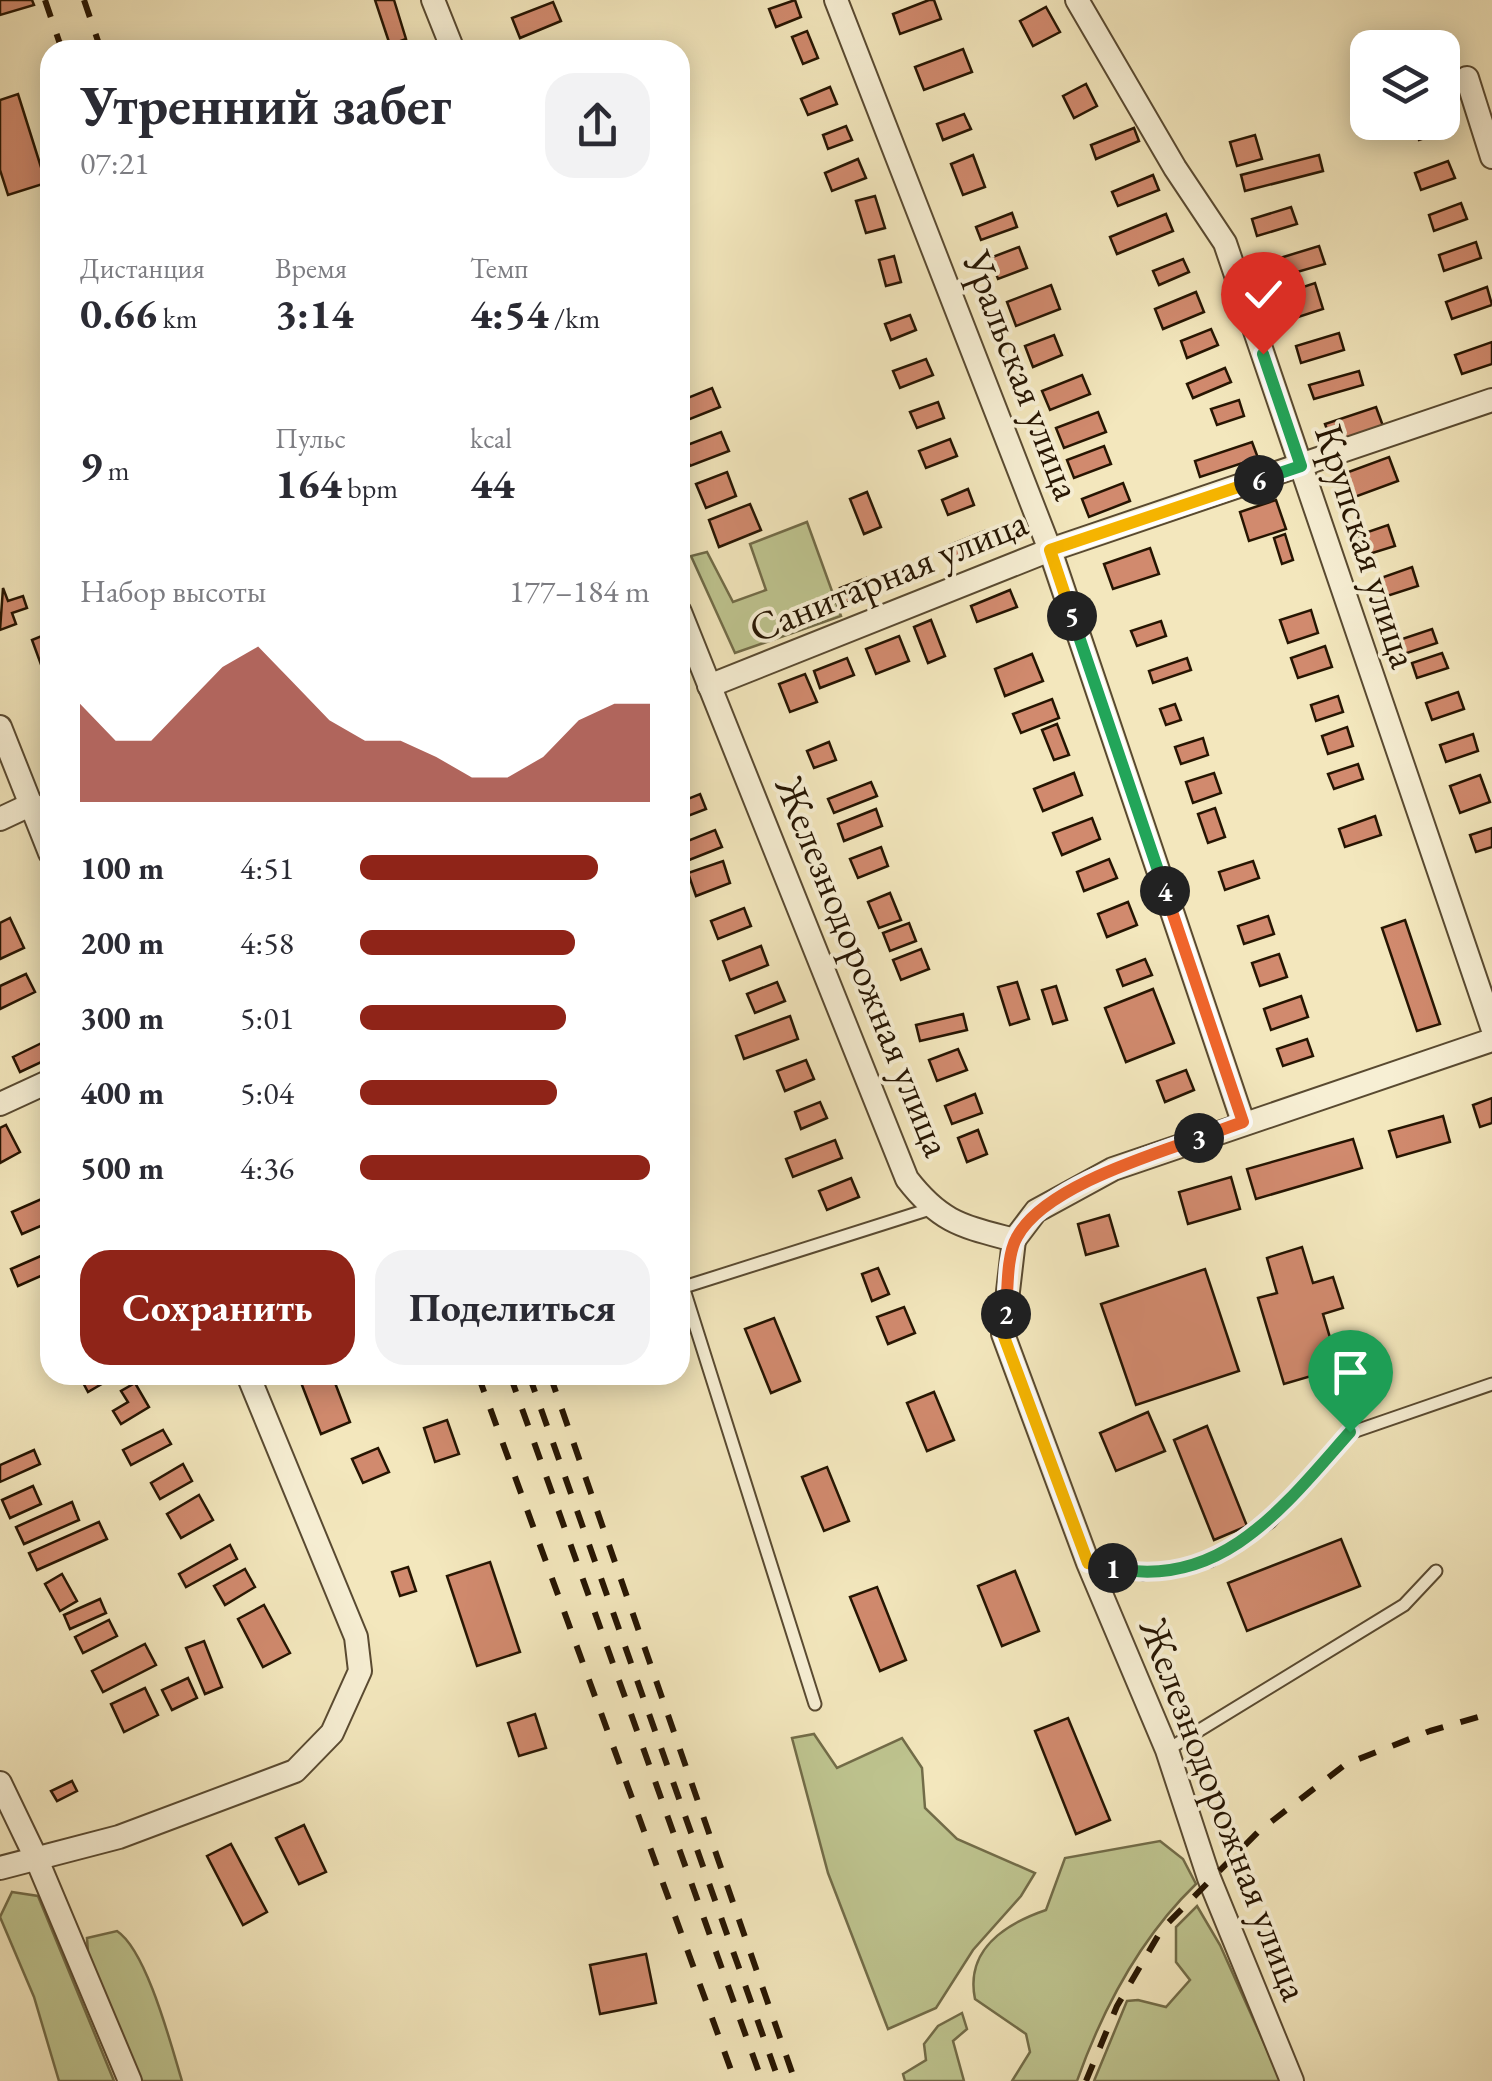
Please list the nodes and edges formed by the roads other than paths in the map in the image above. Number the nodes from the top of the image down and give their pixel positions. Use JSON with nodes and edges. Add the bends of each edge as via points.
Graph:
{"nodes":[{"id":1,"x":433,"y":0,"type":"edge"},
{"id":2,"x":836,"y":0,"type":"edge"},
{"id":3,"x":1077,"y":0,"type":"edge"},
{"id":4,"x":449,"y":40,"type":"edge"},
{"id":5,"x":1467,"y":78,"type":"dead end"},
{"id":6,"x":1492,"y":158,"type":"edge"},
{"id":7,"x":1492,"y":400,"type":"edge"},
{"id":8,"x":1301,"y":466,"type":"junction"},
{"id":9,"x":1050,"y":550,"type":"junction"},
{"id":10,"x":690,"y":637,"type":"edge"},
{"id":11,"x":710,"y":686,"type":"junction"},
{"id":12,"x":0,"y":727,"type":"edge"},
{"id":13,"x":32,"y":804,"type":"junction"},
{"id":14,"x":0,"y":818,"type":"edge"},
{"id":15,"x":40,"y":826,"type":"edge"},
{"id":16,"x":1492,"y":1028,"type":"edge"},
{"id":17,"x":1492,"y":1040,"type":"edge"},
{"id":18,"x":40,"y":1084,"type":"edge"},
{"id":19,"x":1,"y":1099,"type":"edge"},
{"id":20,"x":1243,"y":1122,"type":"junction"},
{"id":21,"x":930,"y":1209,"type":"junction"},
{"id":22,"x":1014,"y":1240,"type":"junction"},
{"id":23,"x":690,"y":1280,"type":"edge"},
{"id":24,"x":690,"y":1308,"type":"edge"},
{"id":25,"x":1492,"y":1384,"type":"edge"},
{"id":26,"x":252,"y":1385,"type":"edge"},
{"id":27,"x":1088,"y":1563,"type":"junction"},
{"id":28,"x":1436,"y":1571,"type":"dead end"},
{"id":29,"x":814,"y":1704,"type":"dead end"},
{"id":30,"x":1166,"y":1750,"type":"junction"},
{"id":31,"x":0,"y":1783,"type":"edge"},
{"id":32,"x":38,"y":1860,"type":"junction"},
{"id":33,"x":0,"y":1868,"type":"edge"},
{"id":34,"x":130,"y":2081,"type":"edge"},
{"id":35,"x":1292,"y":2081,"type":"edge"}],
"edges":[{"from":1,"to":4,"type":"street"},
{"from":2,"to":9,"type":"street","name":"Уральская улица"},
{"from":3,"to":8,"type":"street","name":"Крупская улица","via":[[1225,244]]},
{"from":5,"to":6,"type":"street"},
{"from":7,"to":8,"type":"street","name":"Санитарная улица"},
{"from":8,"to":9,"type":"street","name":"Санитарная улица"},
{"from":8,"to":16,"type":"street","name":"Крупская улица"},
{"from":9,"to":11,"type":"street","name":"Санитарная улица"},
{"from":9,"to":20,"type":"street","name":"Уральская улица"},
{"from":10,"to":11,"type":"street","name":"Железнодорожная улица"},
{"from":11,"to":21,"type":"street","name":"Железнодорожная улица","via":[[907,1179]]},
{"from":12,"to":13,"type":"street"},
{"from":13,"to":14,"type":"street"},
{"from":13,"to":15,"type":"street"},
{"from":17,"to":20,"type":"street"},
{"from":18,"to":19,"type":"street"},
{"from":20,"to":22,"type":"street","via":[[1114,1169],[1036,1212]]},
{"from":21,"to":22,"type":"street","name":"Железнодорожная улица"},
{"from":21,"to":23,"type":"lane"},
{"from":22,"to":27,"type":"street","name":"Железнодорожная улица","via":[[1003,1334]]},
{"from":24,"to":29,"type":"lane"},
{"from":25,"to":27,"type":"lane","via":[[1350,1432],[1270,1522],[1210,1561],[1143,1574]]},
{"from":26,"to":32,"type":"street","via":[[356,1637],[360,1671],[332,1733],[295,1771],[120,1837]]},
{"from":27,"to":30,"type":"street","name":"Железнодорожная улица"},
{"from":28,"to":30,"type":"lane","via":[[1404,1605]]},
{"from":30,"to":35,"type":"street","name":"Железнодорожная улица","via":[[1209,1878]]},
{"from":31,"to":32,"type":"street"},
{"from":32,"to":33,"type":"street"},
{"from":32,"to":34,"type":"street"}]}
